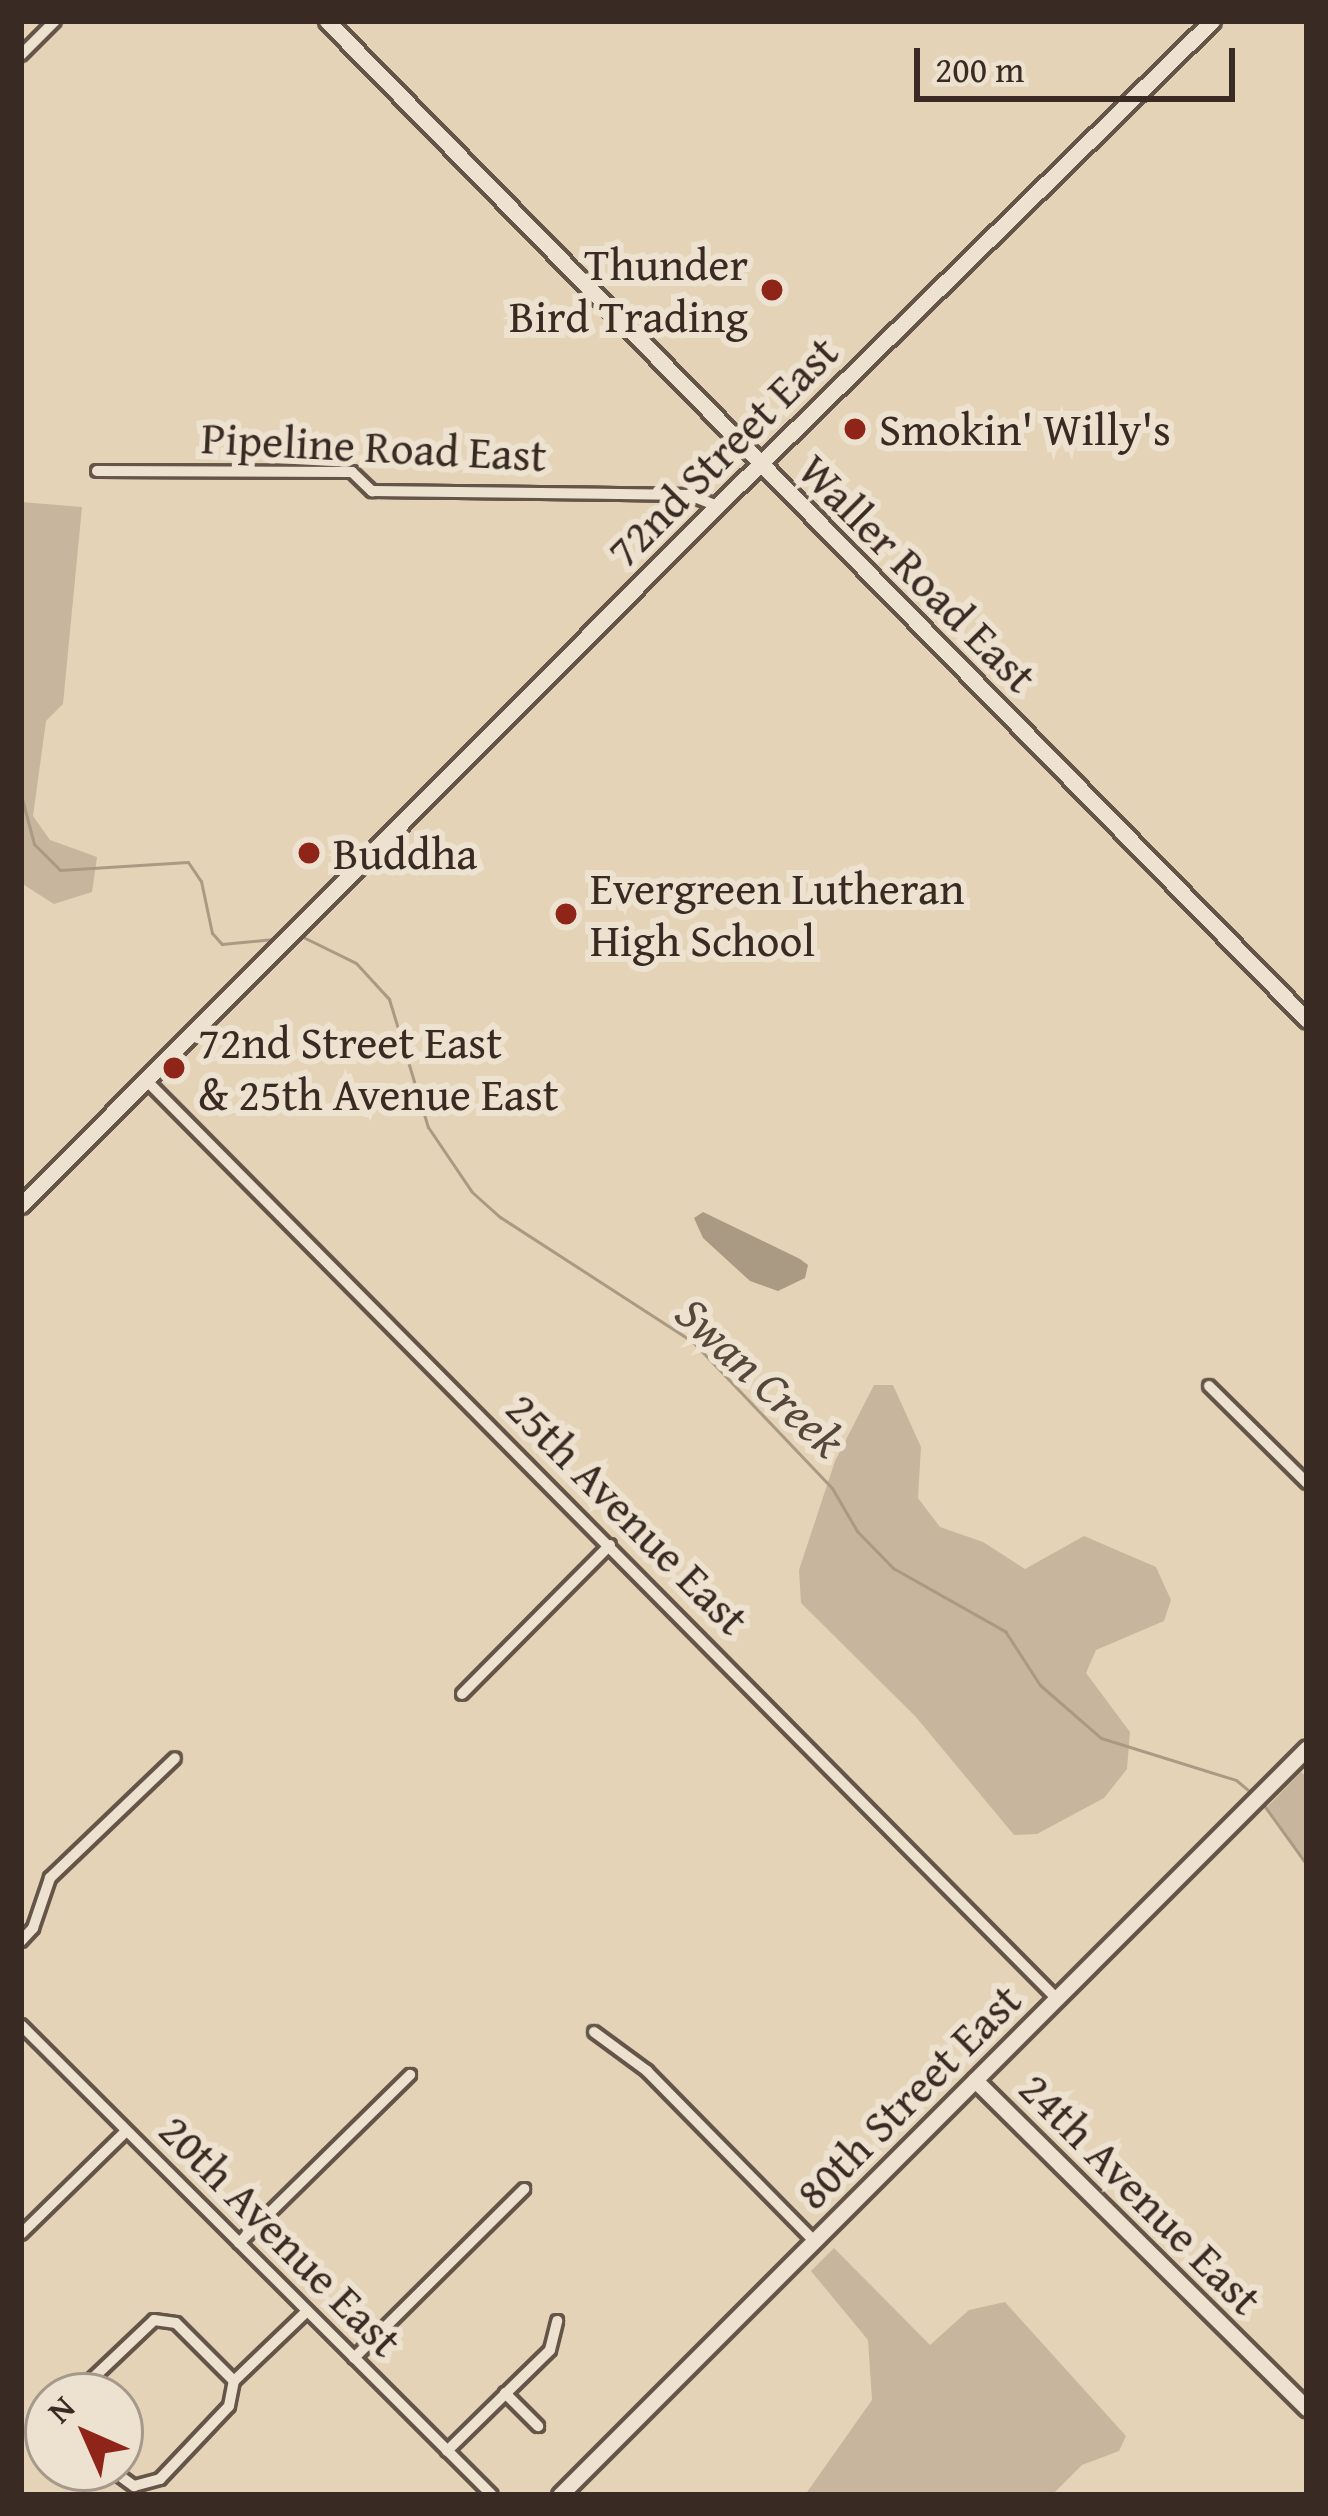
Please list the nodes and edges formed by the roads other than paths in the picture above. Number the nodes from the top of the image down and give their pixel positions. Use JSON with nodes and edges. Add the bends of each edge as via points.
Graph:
{"nodes":[{"id":1,"x":55,"y":21,"type":"edge"},
{"id":2,"x":327,"y":21,"type":"edge"},
{"id":3,"x":1211,"y":21,"type":"edge"},
{"id":4,"x":21,"y":55,"type":"edge"},
{"id":5,"x":760,"y":464,"type":"junction"},
{"id":6,"x":97,"y":471,"type":"dead end"},
{"id":7,"x":717,"y":506,"type":"junction"},
{"id":8,"x":1307,"y":1020,"type":"edge"},
{"id":9,"x":146,"y":1080,"type":"junction"},
{"id":10,"x":21,"y":1205,"type":"edge"},
{"id":11,"x":1208,"y":1386,"type":"dead end"},
{"id":12,"x":1307,"y":1483,"type":"edge"},
{"id":13,"x":610,"y":1544,"type":"junction"},
{"id":14,"x":462,"y":1694,"type":"dead end"},
{"id":15,"x":1307,"y":1748,"type":"edge"},
{"id":16,"x":175,"y":1758,"type":"dead end"},
{"id":17,"x":21,"y":1941,"type":"edge"},
{"id":18,"x":1056,"y":1999,"type":"junction"},
{"id":19,"x":21,"y":2025,"type":"edge"},
{"id":20,"x":594,"y":2032,"type":"dead end"},
{"id":21,"x":410,"y":2075,"type":"dead end"},
{"id":22,"x":975,"y":2080,"type":"junction"},
{"id":23,"x":126,"y":2131,"type":"junction"},
{"id":24,"x":524,"y":2188,"type":"dead end"},
{"id":25,"x":21,"y":2234,"type":"edge"},
{"id":26,"x":814,"y":2240,"type":"junction"},
{"id":27,"x":239,"y":2243,"type":"junction"},
{"id":28,"x":306,"y":2312,"type":"junction"},
{"id":29,"x":556,"y":2321,"type":"dead end"},
{"id":30,"x":354,"y":2358,"type":"junction"},
{"id":31,"x":98,"y":2372,"type":"edge"},
{"id":32,"x":234,"y":2381,"type":"junction"},
{"id":33,"x":505,"y":2393,"type":"junction"},
{"id":34,"x":1307,"y":2408,"type":"edge"},
{"id":35,"x":538,"y":2426,"type":"dead end"},
{"id":36,"x":447,"y":2451,"type":"junction"},
{"id":37,"x":144,"y":2485,"type":"edge"},
{"id":38,"x":492,"y":2495,"type":"edge"},
{"id":39,"x":560,"y":2495,"type":"edge"}],
"edges":[{"from":1,"to":4,"type":"street"},
{"from":2,"to":5,"type":"street","name":"Waller Road East"},
{"from":3,"to":5,"type":"street","name":"72nd Street East"},
{"from":5,"to":7,"type":"street","name":"72nd Street East"},
{"from":5,"to":8,"type":"street","name":"Waller Road East"},
{"from":6,"to":7,"type":"street","name":"Pipeline Road East","via":[[352,472],[372,491],[690,495]]},
{"from":7,"to":9,"type":"street","name":"72nd Street East"},
{"from":9,"to":10,"type":"street","name":"72nd Street East"},
{"from":9,"to":13,"type":"street","name":"25th Avenue East"},
{"from":11,"to":12,"type":"street"},
{"from":13,"to":14,"type":"street"},
{"from":13,"to":18,"type":"street","name":"25th Avenue East"},
{"from":15,"to":18,"type":"street","name":"80th Street East"},
{"from":16,"to":17,"type":"street","via":[[50,1878]]},
{"from":18,"to":22,"type":"street","name":"80th Street East"},
{"from":19,"to":23,"type":"street","name":"20th Avenue East"},
{"from":20,"to":26,"type":"street","via":[[647,2071]]},
{"from":21,"to":27,"type":"street"},
{"from":22,"to":26,"type":"street","name":"80th Street East"},
{"from":22,"to":34,"type":"street","name":"24th Avenue East"},
{"from":23,"to":25,"type":"street"},
{"from":23,"to":27,"type":"street","name":"20th Avenue East"},
{"from":24,"to":30,"type":"street"},
{"from":26,"to":39,"type":"street","name":"80th Street East"},
{"from":27,"to":28,"type":"street","name":"20th Avenue East"},
{"from":28,"to":30,"type":"street","name":"20th Avenue East"},
{"from":28,"to":32,"type":"street"},
{"from":29,"to":33,"type":"street","via":[[550,2350]]},
{"from":30,"to":36,"type":"street","name":"20th Avenue East"},
{"from":31,"to":32,"type":"street","via":[[146,2324],[164,2319]]},
{"from":32,"to":37,"type":"street","via":[[223,2414]]},
{"from":33,"to":35,"type":"street"},
{"from":33,"to":36,"type":"street"},
{"from":36,"to":38,"type":"street","name":"20th Avenue East"}]}
